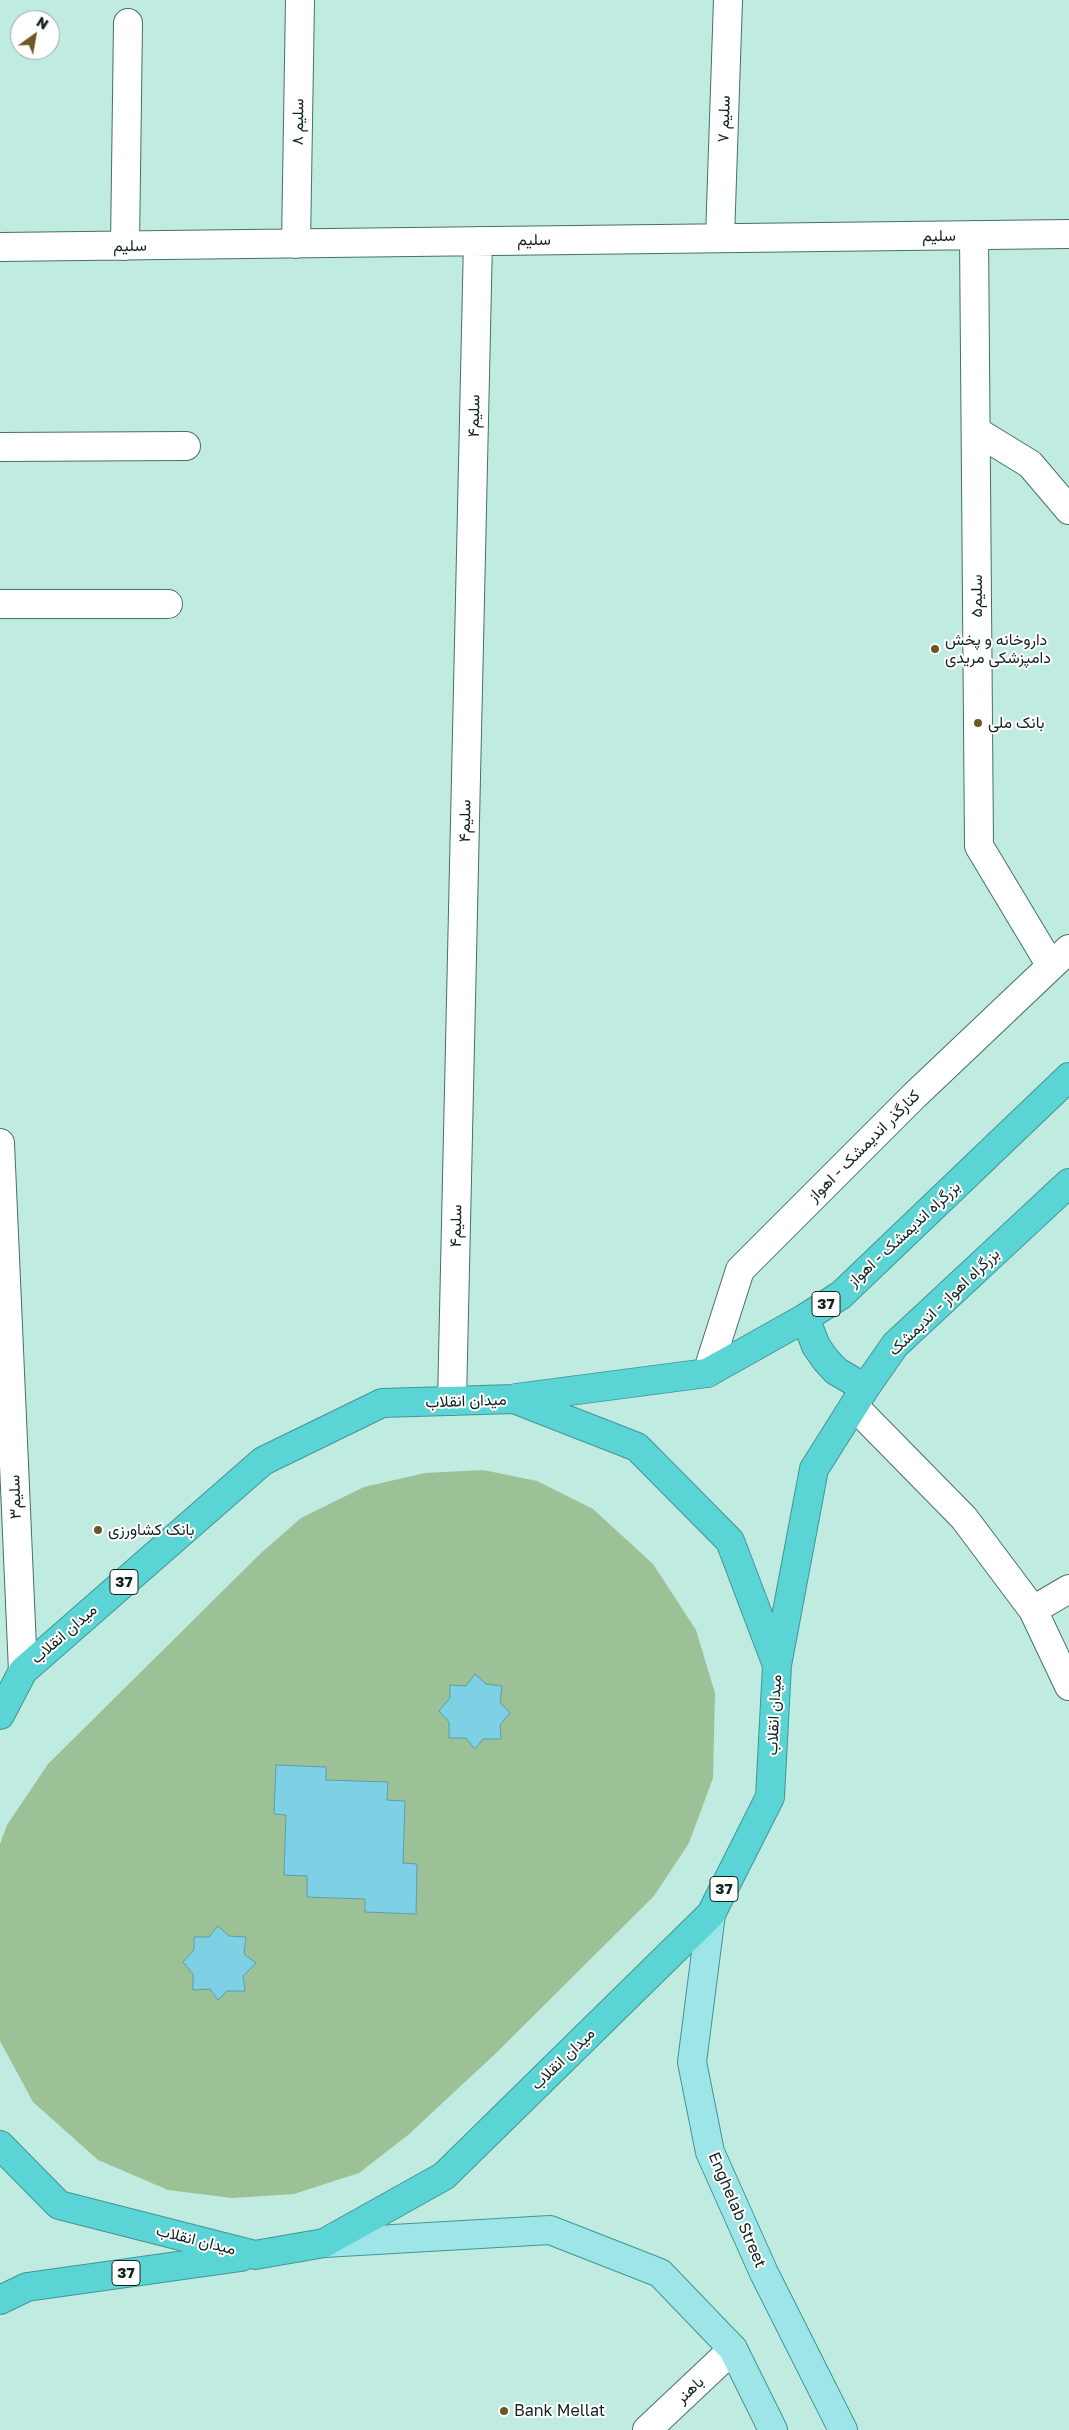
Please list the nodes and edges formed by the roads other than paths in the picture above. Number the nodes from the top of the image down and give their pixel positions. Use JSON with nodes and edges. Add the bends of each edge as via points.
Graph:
{"nodes":[{"id":1,"x":300,"y":0,"type":"edge"},
{"id":2,"x":728,"y":0,"type":"edge"},
{"id":3,"x":128,"y":23,"type":"dead end"},
{"id":4,"x":1069,"y":234,"type":"edge"},
{"id":5,"x":974,"y":235,"type":"junction"},
{"id":6,"x":720,"y":238,"type":"junction"},
{"id":7,"x":478,"y":241,"type":"junction"},
{"id":8,"x":296,"y":244,"type":"junction"},
{"id":9,"x":125,"y":246,"type":"junction"},
{"id":10,"x":0,"y":247,"type":"edge"},
{"id":11,"x":976,"y":431,"type":"junction"},
{"id":12,"x":186,"y":446,"type":"dead end"},
{"id":13,"x":0,"y":447,"type":"edge"},
{"id":14,"x":1069,"y":510,"type":"edge"},
{"id":15,"x":0,"y":604,"type":"edge"},
{"id":16,"x":168,"y":604,"type":"dead end"},
{"id":17,"x":1060,"y":958,"type":"edge"},
{"id":18,"x":1069,"y":1077,"type":"edge"},
{"id":19,"x":0,"y":1143,"type":"edge"},
{"id":20,"x":1069,"y":1183,"type":"edge"},
{"id":21,"x":805,"y":1318,"type":"junction"},
{"id":22,"x":707,"y":1374,"type":"junction"},
{"id":23,"x":859,"y":1397,"type":"junction"},
{"id":24,"x":514,"y":1399,"type":"junction"},
{"id":25,"x":452,"y":1401,"type":"junction"},
{"id":26,"x":1069,"y":1589,"type":"edge"},
{"id":27,"x":1033,"y":1610,"type":"junction"},
{"id":28,"x":777,"y":1665,"type":"junction"},
{"id":29,"x":14,"y":1674,"type":"edge"},
{"id":30,"x":1068,"y":1679,"type":"edge"},
{"id":31,"x":0,"y":1716,"type":"edge"},
{"id":32,"x":711,"y":1914,"type":"junction"},
{"id":33,"x":0,"y":2145,"type":"edge"},
{"id":34,"x":324,"y":2243,"type":"junction"},
{"id":35,"x":255,"y":2255,"type":"junction"},
{"id":36,"x":0,"y":2300,"type":"edge"},
{"id":37,"x":733,"y":2349,"type":"junction"},
{"id":38,"x":647,"y":2430,"type":"edge"},
{"id":39,"x":773,"y":2430,"type":"edge"},
{"id":40,"x":843,"y":2430,"type":"edge"}],
"edges":[{"from":1,"to":8,"type":"street","name":"سلیم ۸"},
{"from":2,"to":6,"type":"street","name":"سلیم ۷"},
{"from":3,"to":9,"type":"street"},
{"from":4,"to":5,"type":"street","name":"سلیم"},
{"from":5,"to":6,"type":"street","name":"سلیم"},
{"from":5,"to":11,"type":"street","name":"سلیم۵"},
{"from":6,"to":7,"type":"street","name":"سلیم"},
{"from":7,"to":8,"type":"street","name":"سلیم"},
{"from":7,"to":25,"type":"street","name":"سلیم۴"},
{"from":8,"to":9,"type":"street","name":"سلیم"},
{"from":9,"to":10,"type":"street","name":"سلیم"},
{"from":11,"to":14,"type":"street","via":[[1030,464]]},
{"from":11,"to":17,"type":"street","name":"سلیم۵","via":[[979,846]]},
{"from":12,"to":13,"type":"street"},
{"from":15,"to":16,"type":"street"},
{"from":17,"to":22,"type":"street","name":"کنارگذر اندیمشک - اهواز","via":[[915,1095],[740,1270]]},
{"from":18,"to":21,"type":"highway","name":"بزرگراه اندیمشک - اهواز","number":"37","via":[[841,1295]]},
{"from":19,"to":29,"type":"street","name":"سلیم۳"},
{"from":20,"to":23,"type":"highway","name":"بزرگراه اهواز - اندیمشک","number":"37","via":[[895,1344]]},
{"from":21,"to":22,"type":"highway","name":"بزرگراه اندیمشک - اهواز","number":"37"},
{"from":21,"to":23,"type":"highway","via":[[816,1346]]},
{"from":22,"to":24,"type":"highway","name":"بزرگراه اندیمشک - اهواز","number":"37"},
{"from":23,"to":27,"type":"street","via":[[964,1518]]},
{"from":23,"to":28,"type":"highway","name":"بزرگراه اهواز - اندیمشک","number":"37","via":[[814,1469]]},
{"from":24,"to":25,"type":"highway","name":"میدان انقلاب","number":"37"},
{"from":24,"to":28,"type":"highway","name":"میدان انقلاب","number":"37","via":[[637,1447],[730,1541]]},
{"from":25,"to":29,"type":"highway","name":"میدان انقلاب","number":"37","via":[[382,1403],[263,1461]]},
{"from":26,"to":27,"type":"street"},
{"from":27,"to":30,"type":"street"},
{"from":28,"to":32,"type":"highway","name":"میدان انقلاب","number":"37","via":[[770,1797]]},
{"from":29,"to":31,"type":"highway","name":"میدان انقلاب","number":"37"},
{"from":32,"to":34,"type":"highway","name":"میدان انقلاب","number":"37","via":[[444,2176]]},
{"from":32,"to":40,"type":"main road","name":"Enghelab Street","via":[[692,2062],[710,2152],[764,2273]]},
{"from":33,"to":35,"type":"highway","name":"میدان انقلاب","number":"37","via":[[59,2204]]},
{"from":34,"to":35,"type":"highway","name":"میدان انقلاب","number":"37"},
{"from":34,"to":37,"type":"main road","via":[[550,2230],[660,2273]]},
{"from":35,"to":36,"type":"highway","number":"37","via":[[27,2287]]},
{"from":37,"to":38,"type":"street","name":"باهنر"},
{"from":37,"to":39,"type":"main road"}]}
